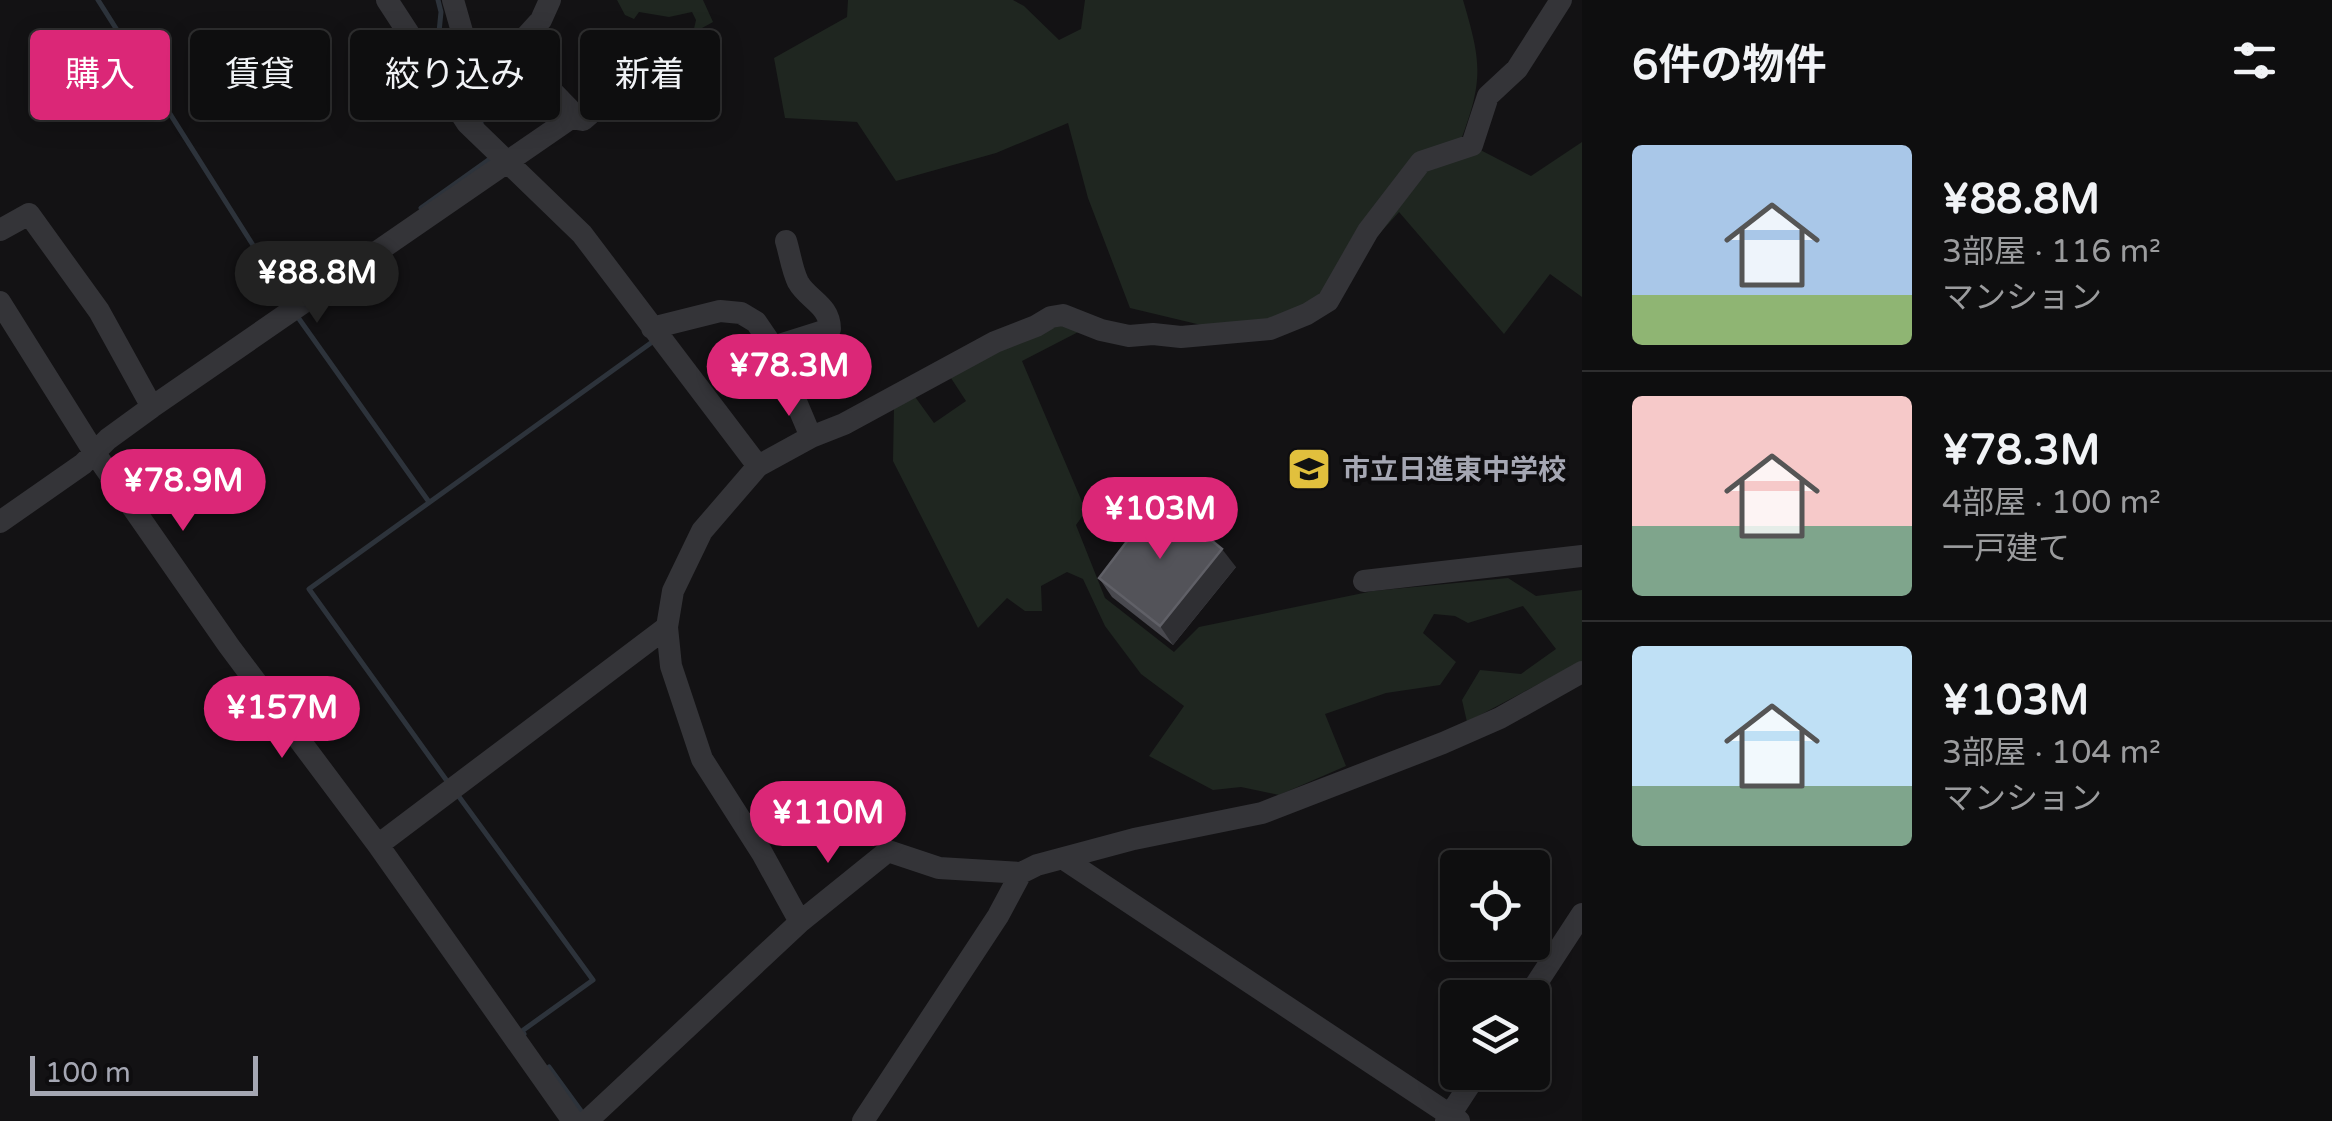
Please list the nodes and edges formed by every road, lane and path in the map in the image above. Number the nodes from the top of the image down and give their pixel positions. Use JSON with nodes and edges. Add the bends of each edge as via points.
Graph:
{"nodes":[{"id":1,"x":387,"y":0,"type":"edge"},
{"id":2,"x":453,"y":0,"type":"edge"},
{"id":3,"x":550,"y":0,"type":"edge"},
{"id":4,"x":1561,"y":0,"type":"edge"},
{"id":5,"x":406,"y":30,"type":"edge"},
{"id":6,"x":463,"y":30,"type":"edge"},
{"id":7,"x":532,"y":30,"type":"edge"},
{"id":8,"x":560,"y":100,"type":"edge"},
{"id":9,"x":571,"y":118,"type":"junction"},
{"id":10,"x":464,"y":120,"type":"edge"},
{"id":11,"x":580,"y":120,"type":"edge"},
{"id":12,"x":509,"y":162,"type":"junction"},
{"id":13,"x":0,"y":230,"type":"edge"},
{"id":14,"x":786,"y":242,"type":"dead end"},
{"id":15,"x":0,"y":302,"type":"edge"},
{"id":16,"x":652,"y":328,"type":"junction"},
{"id":17,"x":773,"y":347,"type":"junction"},
{"id":18,"x":152,"y":408,"type":"junction"},
{"id":19,"x":811,"y":436,"type":"junction"},
{"id":20,"x":94,"y":452,"type":"junction"},
{"id":21,"x":758,"y":466,"type":"junction"},
{"id":22,"x":0,"y":522,"type":"edge"},
{"id":23,"x":1582,"y":556,"type":"edge"},
{"id":24,"x":1364,"y":582,"type":"dead end"},
{"id":25,"x":667,"y":627,"type":"junction"},
{"id":26,"x":1582,"y":672,"type":"edge"},
{"id":27,"x":378,"y":845,"type":"junction"},
{"id":28,"x":1064,"y":859,"type":"junction"},
{"id":29,"x":1021,"y":874,"type":"junction"},
{"id":30,"x":1582,"y":914,"type":"edge"},
{"id":31,"x":800,"y":922,"type":"junction"},
{"id":32,"x":1539,"y":980,"type":"edge"},
{"id":33,"x":1468,"y":1090,"type":"edge"},
{"id":34,"x":1452,"y":1119,"type":"edge"},
{"id":35,"x":573,"y":1121,"type":"edge"},
{"id":36,"x":588,"y":1121,"type":"edge"},
{"id":37,"x":862,"y":1121,"type":"edge"}],
"edges":[{"from":1,"to":5,"type":"street"},
{"from":2,"to":6,"type":"street"},
{"from":3,"to":7,"type":"street"},
{"from":4,"to":19,"type":"street","via":[[1517,69],[1488,96],[1472,146],[1421,162],[1368,231],[1328,301],[1307,314],[1270,329],[1181,337],[1129,336],[1052,317]]},
{"from":8,"to":9,"type":"street"},
{"from":9,"to":11,"type":"street"},
{"from":9,"to":12,"type":"street"},
{"from":10,"to":12,"type":"street"},
{"from":12,"to":16,"type":"street","via":[[582,234]]},
{"from":12,"to":18,"type":"street"},
{"from":13,"to":18,"type":"street","via":[[29,214],[100,312]]},
{"from":14,"to":17,"type":"street","via":[[799,285],[820,303],[830,329]]},
{"from":15,"to":20,"type":"street"},
{"from":16,"to":17,"type":"street","via":[[741,313]]},
{"from":16,"to":21,"type":"street"},
{"from":17,"to":19,"type":"street"},
{"from":18,"to":20,"type":"street"},
{"from":19,"to":21,"type":"street"},
{"from":20,"to":22,"type":"street"},
{"from":20,"to":27,"type":"street","via":[[228,646]]},
{"from":21,"to":25,"type":"street","via":[[702,530],[673,591]]},
{"from":23,"to":24,"type":"street"},
{"from":25,"to":27,"type":"street"},
{"from":25,"to":31,"type":"street","via":[[671,666],[702,759]]},
{"from":26,"to":28,"type":"street","via":[[1458,737],[1278,807]]},
{"from":27,"to":35,"type":"street"},
{"from":28,"to":29,"type":"street"},
{"from":28,"to":34,"type":"street"},
{"from":29,"to":31,"type":"street","via":[[939,868],[888,852]]},
{"from":29,"to":37,"type":"street"},
{"from":30,"to":32,"type":"street"},
{"from":31,"to":36,"type":"street"},
{"from":33,"to":34,"type":"street"}]}
